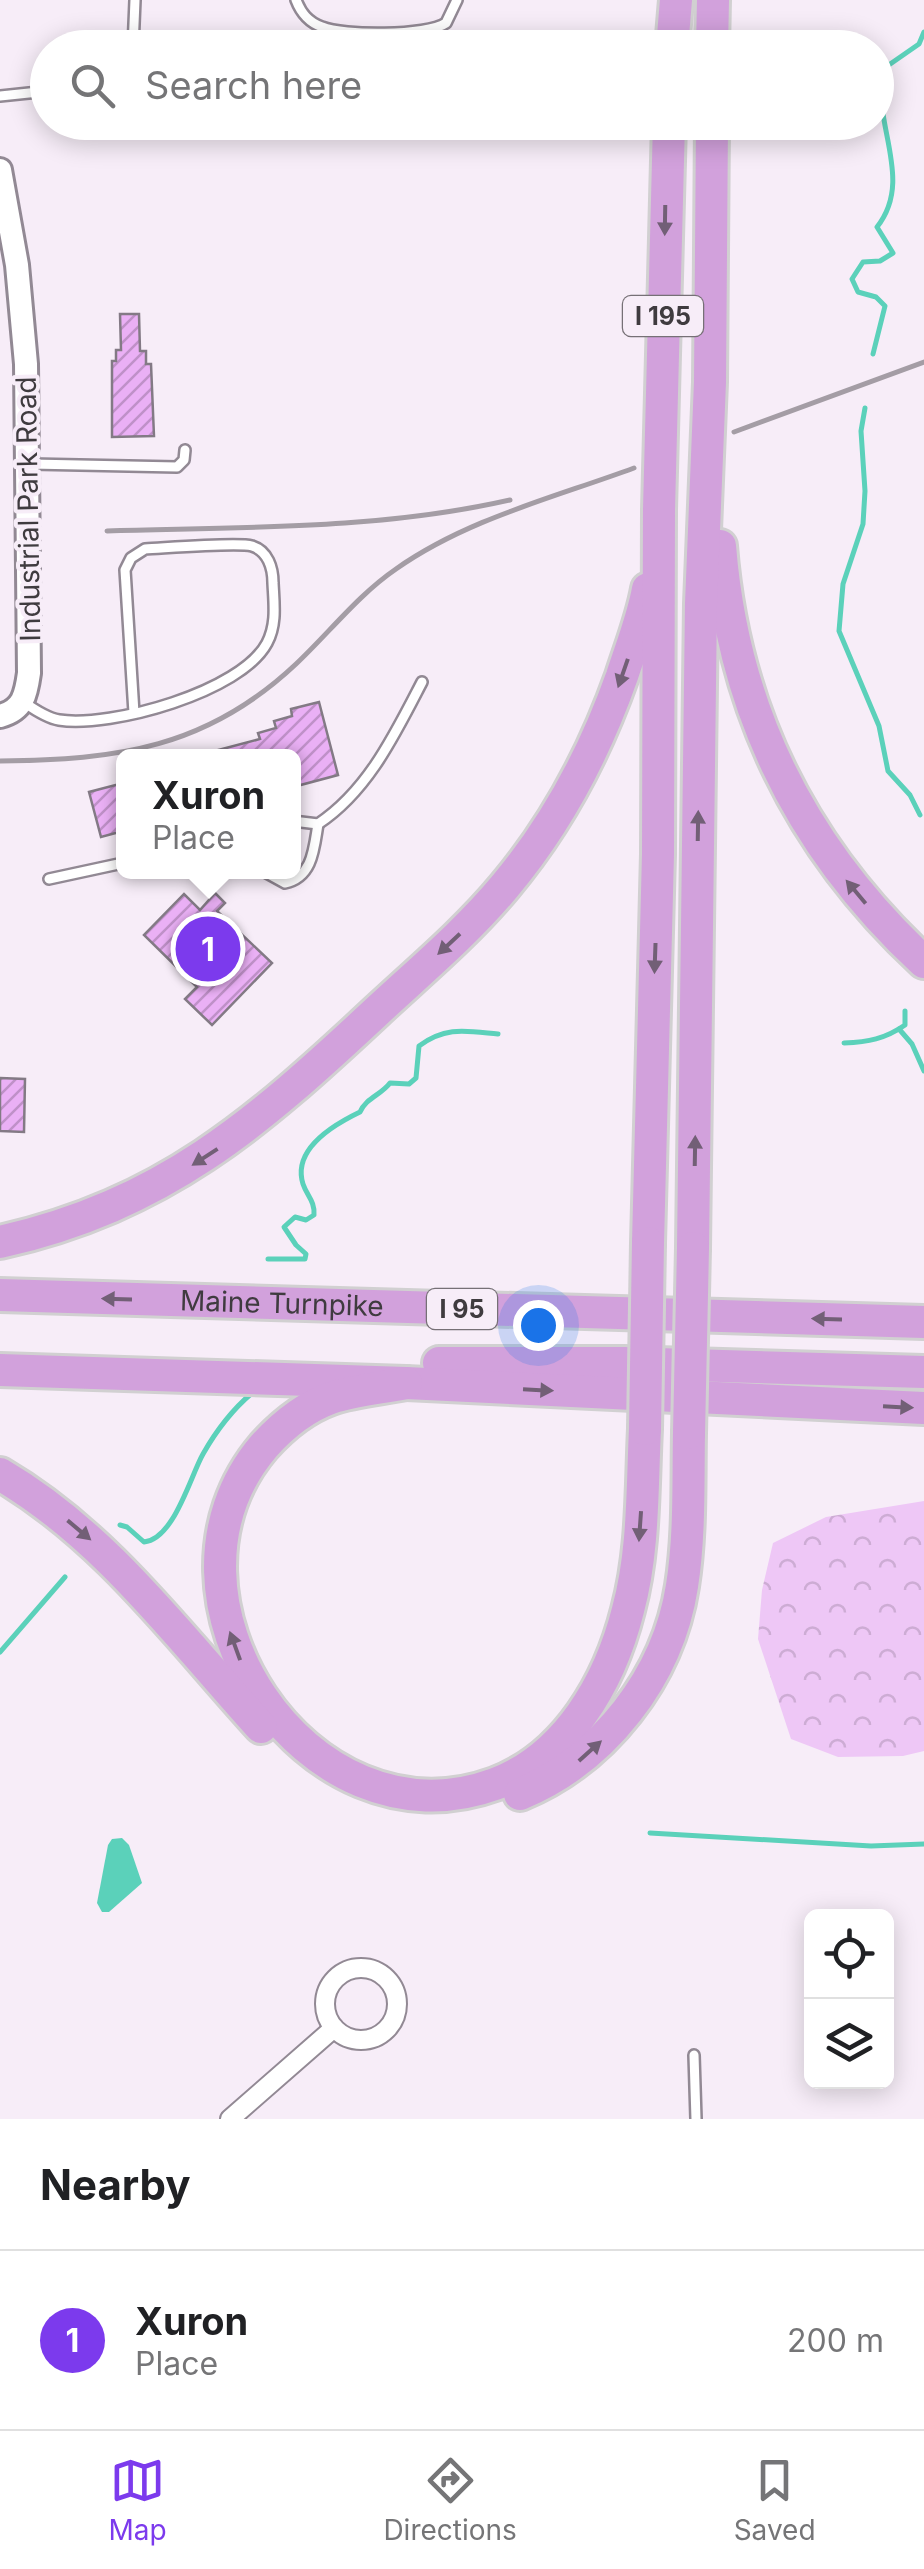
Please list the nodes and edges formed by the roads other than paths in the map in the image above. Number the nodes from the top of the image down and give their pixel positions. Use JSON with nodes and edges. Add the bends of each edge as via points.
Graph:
{"nodes":[{"id":1,"x":135,"y":0,"type":"edge"},
{"id":2,"x":296,"y":0,"type":"edge"},
{"id":3,"x":457,"y":0,"type":"edge"},
{"id":4,"x":676,"y":0,"type":"edge"},
{"id":5,"x":713,"y":0,"type":"edge"},
{"id":6,"x":134,"y":30,"type":"edge"},
{"id":7,"x":358,"y":30,"type":"edge"},
{"id":8,"x":429,"y":30,"type":"edge"},
{"id":9,"x":674,"y":30,"type":"edge"},
{"id":10,"x":712,"y":30,"type":"edge"},
{"id":11,"x":30,"y":94,"type":"edge"},
{"id":12,"x":0,"y":96,"type":"edge"},
{"id":13,"x":668,"y":140,"type":"edge"},
{"id":14,"x":712,"y":140,"type":"edge"},
{"id":15,"x":0,"y":170,"type":"edge"},
{"id":16,"x":710,"y":382,"type":"junction"},
{"id":17,"x":184,"y":450,"type":"dead end"},
{"id":18,"x":28,"y":464,"type":"junction"},
{"id":19,"x":659,"y":510,"type":"junction"},
{"id":20,"x":422,"y":682,"type":"dead end"},
{"id":21,"x":22,"y":702,"type":"junction"},
{"id":22,"x":134,"y":713,"type":"junction"},
{"id":23,"x":0,"y":716,"type":"edge"},
{"id":24,"x":301,"y":822,"type":"edge"},
{"id":25,"x":318,"y":824,"type":"junction"},
{"id":26,"x":116,"y":864,"type":"edge"},
{"id":27,"x":301,"y":875,"type":"edge"},
{"id":28,"x":48,"y":879,"type":"dead end"},
{"id":29,"x":924,"y":962,"type":"edge"},
{"id":30,"x":0,"y":1242,"type":"edge"},
{"id":31,"x":0,"y":1295,"type":"edge"},
{"id":32,"x":924,"y":1322,"type":"edge"},
{"id":33,"x":0,"y":1350,"type":"edge"},
{"id":34,"x":0,"y":1370,"type":"edge"},
{"id":35,"x":924,"y":1372,"type":"edge"},
{"id":36,"x":406,"y":1383,"type":"junction"},
{"id":37,"x":924,"y":1408,"type":"edge"},
{"id":38,"x":0,"y":1474,"type":"edge"},
{"id":39,"x":334,"y":2028,"type":"junction"},
{"id":40,"x":694,"y":2056,"type":"dead end"},
{"id":41,"x":230,"y":2119,"type":"edge"},
{"id":42,"x":696,"y":2119,"type":"edge"}],
"edges":[{"from":1,"to":6,"type":"lane"},
{"from":2,"to":7,"type":"lane","via":[[305,17],[325,29]]},
{"from":3,"to":8,"type":"lane","via":[[446,23]]},
{"from":4,"to":9,"type":"highway"},
{"from":5,"to":10,"type":"highway"},
{"from":11,"to":12,"type":"lane"},
{"from":13,"to":19,"type":"highway","number":"I 195","one_way":true},
{"from":14,"to":16,"type":"highway","number":"I 195"},
{"from":15,"to":18,"type":"street","name":"Industrial Park Road","via":[[23,314]]},
{"from":29,"to":16,"type":"highway","one_way":true,"via":[[832,860],[786,784],[754,713],[723,584]]},
{"from":38,"to":16,"type":"highway","one_way":true,"bridge":true,"via":[[91,1540],[280,1748],[342,1793],[381,1807],[451,1813],[524,1793],[578,1761],[620,1720],[647,1681],[667,1644],[687,1547]]},
{"from":17,"to":18,"type":"lane","via":[[176,466]]},
{"from":18,"to":21,"type":"street","name":"Industrial Park Road","via":[[29,673]]},
{"from":19,"to":30,"type":"highway","one_way":true,"via":[[647,596],[611,707],[565,802],[506,886],[331,1054],[225,1144],[101,1212]]},
{"from":19,"to":36,"type":"highway","one_way":true,"bridge":true,"via":[[645,1429],[629,1608],[590,1701],[556,1744],[515,1776],[459,1793],[372,1786],[304,1747],[251,1682],[227,1619],[223,1544],[233,1499],[254,1458],[299,1415],[332,1398]]},
{"from":20,"to":25,"type":"lane","via":[[370,773]]},
{"from":21,"to":22,"type":"lane","via":[[59,720]]},
{"from":21,"to":23,"type":"street"},
{"from":22,"to":22,"type":"lane","via":[[200,694],[256,659],[275,625],[267,556],[251,546],[145,549],[131,558],[125,570]]},
{"from":24,"to":25,"type":"lane"},
{"from":25,"to":27,"type":"lane"},
{"from":26,"to":28,"type":"lane"},
{"from":32,"to":31,"type":"highway","name":"Maine Turnpike","number":"I 95","one_way":true},
{"from":33,"to":35,"type":"highway","name":"Maine Turnpike","number":"I 95"},
{"from":34,"to":36,"type":"highway"},
{"from":36,"to":37,"type":"highway","one_way":true},
{"from":39,"to":39,"type":"street","via":[[354,2040],[386,2030],[397,2010],[386,1978],[364,1968],[341,1974],[325,2006]]},
{"from":39,"to":41,"type":"street"},
{"from":40,"to":42,"type":"lane"}]}
